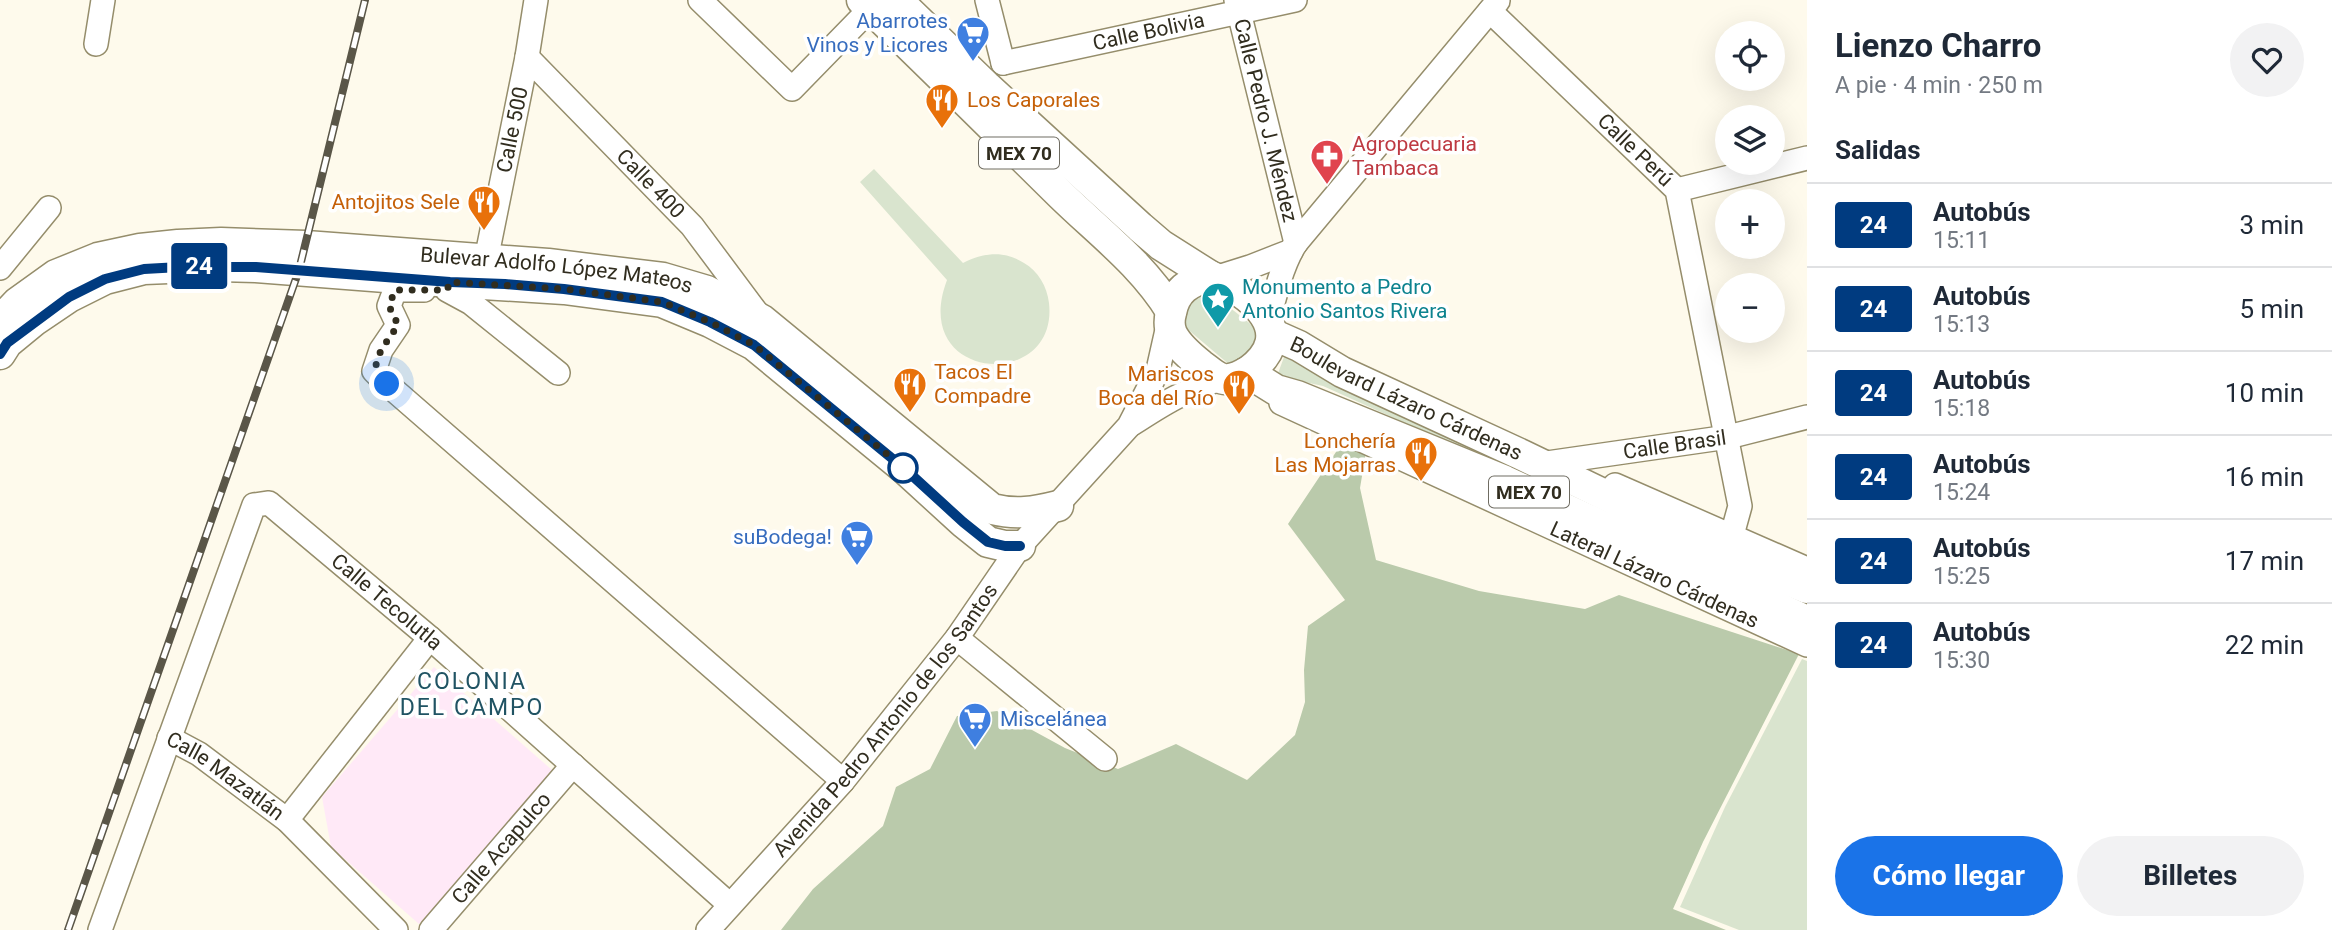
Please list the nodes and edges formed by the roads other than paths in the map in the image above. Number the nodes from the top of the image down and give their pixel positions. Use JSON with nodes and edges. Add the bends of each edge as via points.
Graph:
{"nodes":[{"id":1,"x":103,"y":0,"type":"edge"},
{"id":2,"x":536,"y":0,"type":"edge"},
{"id":3,"x":700,"y":0,"type":"edge"},
{"id":4,"x":987,"y":0,"type":"edge"},
{"id":5,"x":1295,"y":0,"type":"edge"},
{"id":6,"x":877,"y":3,"type":"edge"},
{"id":7,"x":1238,"y":6,"type":"edge"},
{"id":8,"x":1494,"y":6,"type":"edge"},
{"id":9,"x":96,"y":44,"type":"dead end"},
{"id":10,"x":527,"y":57,"type":"junction"},
{"id":11,"x":995,"y":74,"type":"junction"},
{"id":12,"x":1807,"y":159,"type":"edge"},
{"id":13,"x":1677,"y":190,"type":"junction"},
{"id":14,"x":48,"y":208,"type":"dead end"},
{"id":15,"x":1293,"y":247,"type":"junction"},
{"id":16,"x":486,"y":260,"type":"junction"},
{"id":17,"x":0,"y":268,"type":"edge"},
{"id":18,"x":1213,"y":277,"type":"junction"},
{"id":19,"x":448,"y":286,"type":"junction"},
{"id":20,"x":1170,"y":316,"type":"junction"},
{"id":21,"x":0,"y":320,"type":"edge"},
{"id":22,"x":762,"y":320,"type":"junction"},
{"id":23,"x":1271,"y":323,"type":"junction"},
{"id":24,"x":0,"y":354,"type":"edge"},
{"id":25,"x":558,"y":373,"type":"dead end"},
{"id":26,"x":1235,"y":376,"type":"junction"},
{"id":27,"x":1807,"y":417,"type":"edge"},
{"id":28,"x":1129,"y":426,"type":"junction"},
{"id":29,"x":1728,"y":437,"type":"junction"},
{"id":30,"x":1541,"y":460,"type":"junction"},
{"id":31,"x":1506,"y":481,"type":"junction"},
{"id":32,"x":1058,"y":506,"type":"junction"},
{"id":33,"x":1732,"y":535,"type":"junction"},
{"id":34,"x":1020,"y":546,"type":"junction"},
{"id":35,"x":1807,"y":569,"type":"edge"},
{"id":36,"x":1807,"y":588,"type":"edge"},
{"id":37,"x":1807,"y":621,"type":"edge"},
{"id":38,"x":430,"y":638,"type":"junction"},
{"id":39,"x":957,"y":638,"type":"junction"},
{"id":40,"x":1807,"y":645,"type":"edge"},
{"id":41,"x":169,"y":738,"type":"junction"},
{"id":42,"x":1105,"y":759,"type":"dead end"},
{"id":43,"x":573,"y":765,"type":"junction"},
{"id":44,"x":843,"y":781,"type":"junction"},
{"id":45,"x":287,"y":820,"type":"junction"},
{"id":46,"x":730,"y":905,"type":"junction"},
{"id":47,"x":100,"y":930,"type":"edge"},
{"id":48,"x":396,"y":930,"type":"edge"},
{"id":49,"x":431,"y":930,"type":"edge"},
{"id":50,"x":708,"y":930,"type":"edge"}],
"edges":[{"from":1,"to":9,"type":"street"},
{"from":2,"to":10,"type":"street","name":"Calle 500"},
{"from":3,"to":6,"type":"street","via":[[792,89]]},
{"from":4,"to":11,"type":"street"},
{"from":5,"to":7,"type":"street","name":"Calle Bolivia"},
{"from":6,"to":11,"type":"main road","number":"MEX 70"},
{"from":6,"to":20,"type":"main road","number":"MEX 70","via":[[1069,202],[1138,266],[1158,289]]},
{"from":7,"to":11,"type":"street","name":"Calle Bolivia"},
{"from":7,"to":15,"type":"street","name":"Calle Pedro J. Méndez"},
{"from":8,"to":13,"type":"street","name":"Calle Perú"},
{"from":8,"to":15,"type":"street"},
{"from":10,"to":16,"type":"street","name":"Calle 500"},
{"from":10,"to":22,"type":"street","name":"Calle 400","via":[[692,226]]},
{"from":11,"to":18,"type":"main road","number":"MEX 70","via":[[1161,245]]},
{"from":12,"to":13,"type":"street"},
{"from":13,"to":29,"type":"street","name":"Calle Perú"},
{"from":14,"to":17,"type":"street"},
{"from":15,"to":18,"type":"street","name":"Calle Pedro J. Méndez","via":[[1250,267]]},
{"from":15,"to":23,"type":"street","name":"Calle Pedro J. Méndez"},
{"from":16,"to":21,"type":"main road","name":"Bulevar Adolfo López Mateos","via":[[306,246],[140,249],[99,258],[56,275]]},
{"from":16,"to":22,"type":"main road","name":"Bulevar Adolfo López Mateos","via":[[663,278],[707,291]]},
{"from":18,"to":20,"type":"main road","via":[[1186,285],[1172,301]]},
{"from":18,"to":23,"type":"main road","number":"MEX 70","via":[[1248,297]]},
{"from":19,"to":24,"type":"main road","name":"Bulevar Adolfo López Mateos","via":[[256,267],[144,269],[105,279],[69,297],[7,343]]},
{"from":19,"to":25,"type":"street"},
{"from":19,"to":34,"type":"main road","name":"Bulevar Adolfo López Mateos","via":[[564,289],[662,302],[710,322],[754,345],[988,542]]},
{"from":19,"to":44,"type":"street","via":[[395,290],[389,306],[398,325],[381,350],[374,371]]},
{"from":20,"to":26,"type":"main road","number":"MEX 70","via":[[1172,333],[1192,358]]},
{"from":20,"to":28,"type":"street","via":[[1158,370]]},
{"from":22,"to":32,"type":"main road","name":"Bulevar Adolfo López Mateos","via":[[992,509],[1032,513]]},
{"from":23,"to":26,"type":"main road","via":[[1269,348],[1261,360]]},
{"from":23,"to":30,"type":"street"},
{"from":23,"to":30,"type":"main road","name":"Boulevard Lázaro Cárdenas","number":"MEX 70","via":[[1342,372]]},
{"from":26,"to":28,"type":"street","via":[[1199,385]]},
{"from":26,"to":31,"type":"main road","name":"Boulevard Lázaro Cárdenas","number":"MEX 70","via":[[1297,396]]},
{"from":26,"to":40,"type":"street","name":"Lateral Lázaro Cárdenas","via":[[1302,414]]},
{"from":27,"to":29,"type":"street","name":"Calle Brasil"},
{"from":28,"to":32,"type":"street","name":"Avenida Pedro Antonio de los Santos"},
{"from":29,"to":30,"type":"street","name":"Calle Brasil"},
{"from":29,"to":33,"type":"street","name":"Calle Perú","via":[[1740,506]]},
{"from":30,"to":31,"type":"main road"},
{"from":30,"to":33,"type":"street"},
{"from":30,"to":36,"type":"main road","name":"Boulevard Lázaro Cárdenas","number":"MEX 70","via":[[1746,563]]},
{"from":31,"to":37,"type":"main road","name":"Boulevard Lázaro Cárdenas","number":"MEX 70"},
{"from":32,"to":34,"type":"street","name":"Avenida Pedro Antonio de los Santos"},
{"from":33,"to":35,"type":"street"},
{"from":34,"to":39,"type":"street","name":"Avenida Pedro Antonio de los Santos"},
{"from":38,"to":41,"type":"street","name":"Calle Tecolutla","via":[[269,503],[254,505]]},
{"from":38,"to":43,"type":"street","name":"Calle Tecolutla"},
{"from":38,"to":45,"type":"street"},
{"from":39,"to":42,"type":"street"},
{"from":39,"to":44,"type":"street","name":"Avenida Pedro Antonio de los Santos"},
{"from":41,"to":45,"type":"street","name":"Calle Mazatlán","via":[[199,754]]},
{"from":41,"to":47,"type":"street","name":"Calle Mazatlán"},
{"from":43,"to":46,"type":"street","name":"Calle Tecolutla"},
{"from":43,"to":49,"type":"street","name":"Calle Acapulco"},
{"from":44,"to":46,"type":"street","name":"Avenida Pedro Antonio de los Santos"},
{"from":45,"to":48,"type":"street","name":"Calle Mazatlán"},
{"from":46,"to":50,"type":"street","name":"Avenida Pedro Antonio de los Santos"}]}
